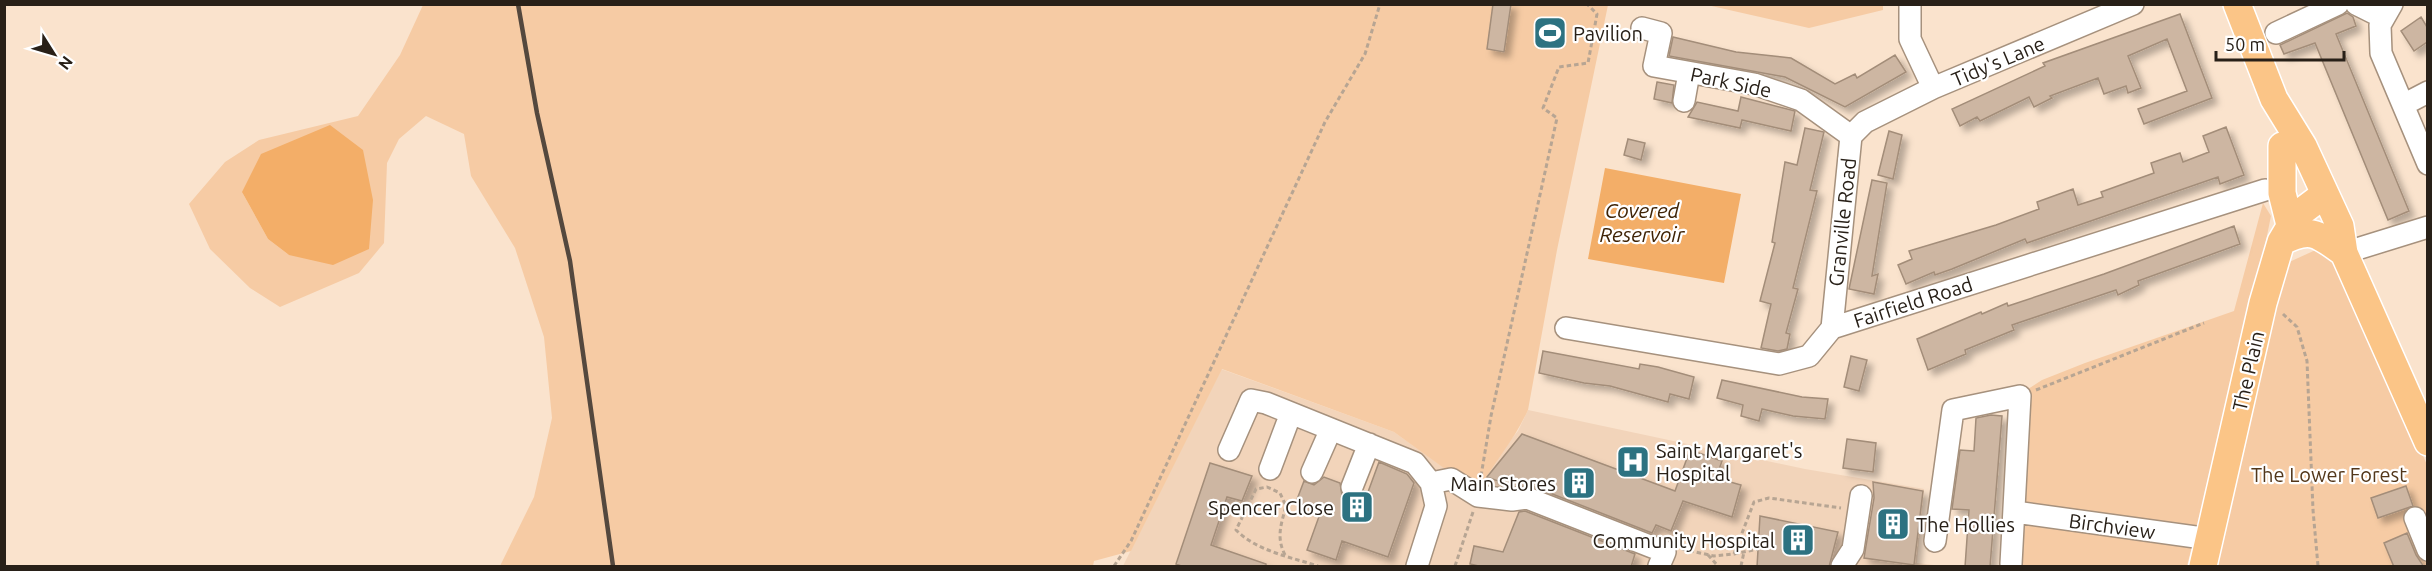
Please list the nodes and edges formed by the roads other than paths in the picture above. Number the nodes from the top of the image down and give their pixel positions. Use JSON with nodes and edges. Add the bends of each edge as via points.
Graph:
{"nodes":[{"id":1,"x":1910,"y":4,"type":"edge"},
{"id":2,"x":2133,"y":4,"type":"edge"},
{"id":3,"x":2237,"y":4,"type":"edge"},
{"id":4,"x":2338,"y":4,"type":"edge"},
{"id":5,"x":2356,"y":4,"type":"edge"},
{"id":6,"x":2388,"y":11,"type":"edge"},
{"id":7,"x":1642,"y":28,"type":"dead end"},
{"id":8,"x":2276,"y":33,"type":"dead end"},
{"id":9,"x":1689,"y":73,"type":"junction"},
{"id":10,"x":1933,"y":88,"type":"junction"},
{"id":11,"x":2427,"y":92,"type":"edge"},
{"id":12,"x":2274,"y":99,"type":"junction"},
{"id":13,"x":1684,"y":101,"type":"dead end"},
{"id":14,"x":2403,"y":105,"type":"junction"},
{"id":15,"x":1858,"y":129,"type":"junction"},
{"id":16,"x":2282,"y":146,"type":"junction"},
{"id":17,"x":2427,"y":164,"type":"edge"},
{"id":18,"x":2265,"y":190,"type":"dead end"},
{"id":19,"x":2317,"y":199,"type":"junction"},
{"id":20,"x":2427,"y":227,"type":"edge"},
{"id":21,"x":2285,"y":233,"type":"junction"},
{"id":22,"x":2337,"y":248,"type":"junction"},
{"id":23,"x":1566,"y":328,"type":"dead end"},
{"id":24,"x":1832,"y":328,"type":"junction"},
{"id":25,"x":1291,"y":413,"type":"junction"},
{"id":26,"x":2424,"y":425,"type":"edge"},
{"id":27,"x":1331,"y":429,"type":"junction"},
{"id":28,"x":1369,"y":444,"type":"junction"},
{"id":29,"x":1229,"y":450,"type":"dead end"},
{"id":30,"x":1270,"y":469,"type":"dead end"},
{"id":31,"x":1312,"y":472,"type":"dead end"},
{"id":32,"x":1431,"y":483,"type":"junction"},
{"id":33,"x":1352,"y":487,"type":"dead end"},
{"id":34,"x":1859,"y":503,"type":"road end"},
{"id":35,"x":2015,"y":512,"type":"junction"},
{"id":36,"x":2415,"y":518,"type":"dead end"},
{"id":37,"x":2210,"y":539,"type":"junction"},
{"id":38,"x":1935,"y":541,"type":"dead end"},
{"id":39,"x":2427,"y":550,"type":"edge"},
{"id":40,"x":1662,"y":559,"type":"edge"},
{"id":41,"x":2011,"y":564,"type":"dead end"},
{"id":42,"x":1417,"y":567,"type":"edge"},
{"id":43,"x":1842,"y":567,"type":"edge"},
{"id":44,"x":2203,"y":567,"type":"edge"}],
"edges":[{"from":1,"to":10,"type":"street","via":[[1910,39]]},
{"from":2,"to":10,"type":"street","name":"Tidy's Lane"},
{"from":3,"to":12,"type":"main road"},
{"from":4,"to":8,"type":"street"},
{"from":5,"to":6,"type":"street"},
{"from":6,"to":14,"type":"street","via":[[2380,25],[2381,53]]},
{"from":7,"to":9,"type":"street","name":"Park Side","via":[[1661,33],[1654,66]]},
{"from":9,"to":13,"type":"street"},
{"from":9,"to":15,"type":"street","name":"Park Side","via":[[1729,90],[1754,84],[1802,100]]},
{"from":10,"to":15,"type":"street","name":"Tidy's Lane"},
{"from":11,"to":14,"type":"street"},
{"from":12,"to":16,"type":"main road"},
{"from":12,"to":19,"type":"main road","via":[[2303,146]]},
{"from":14,"to":17,"type":"street"},
{"from":15,"to":24,"type":"street","name":"Granville Road"},
{"from":16,"to":19,"type":"main road"},
{"from":16,"to":21,"type":"main road"},
{"from":18,"to":24,"type":"street","name":"Fairfield Road"},
{"from":19,"to":21,"type":"main road","name":"The Plain"},
{"from":19,"to":22,"type":"main road","via":[[2340,226]]},
{"from":20,"to":22,"type":"street"},
{"from":21,"to":22,"type":"main road","via":[[2316,234]]},
{"from":21,"to":37,"type":"main road","name":"The Plain","via":[[2263,303]]},
{"from":22,"to":26,"type":"main road"},
{"from":23,"to":24,"type":"street","name":"Fairfield Road","via":[[1779,364],[1809,356]]},
{"from":25,"to":27,"type":"street"},
{"from":25,"to":29,"type":"street","via":[[1251,400]]},
{"from":25,"to":30,"type":"street"},
{"from":27,"to":28,"type":"street"},
{"from":27,"to":31,"type":"street"},
{"from":28,"to":32,"type":"street","via":[[1415,463]]},
{"from":28,"to":33,"type":"street"},
{"from":32,"to":40,"type":"street","via":[[1451,479],[1478,496],[1527,498]]},
{"from":32,"to":42,"type":"street","via":[[1436,506]]},
{"from":34,"to":43,"type":"street","via":[[1853,549]]},
{"from":35,"to":37,"type":"street","name":"Birchview"},
{"from":35,"to":38,"type":"street","via":[[2020,396],[1953,410]]},
{"from":35,"to":41,"type":"street"},
{"from":36,"to":39,"type":"street"},
{"from":37,"to":44,"type":"main road","name":"The Plain"}]}
